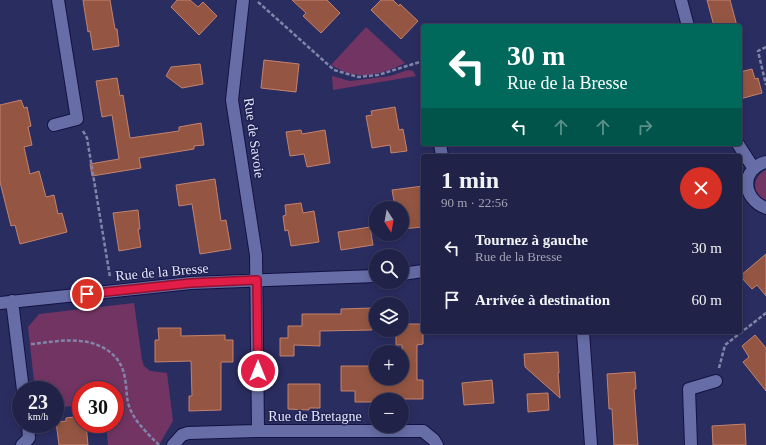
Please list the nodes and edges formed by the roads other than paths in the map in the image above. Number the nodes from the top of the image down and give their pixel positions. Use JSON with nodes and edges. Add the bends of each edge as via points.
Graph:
{"nodes":[{"id":1,"x":58,"y":0,"type":"edge"},
{"id":2,"x":243,"y":0,"type":"edge"},
{"id":3,"x":681,"y":0,"type":"edge"},
{"id":4,"x":687,"y":24,"type":"edge"},
{"id":5,"x":54,"y":124,"type":"dead end"},
{"id":6,"x":742,"y":159,"type":"edge"},
{"id":7,"x":766,"y":162,"type":"edge"},
{"id":8,"x":747,"y":177,"type":"edge"},
{"id":9,"x":766,"y":208,"type":"edge"},
{"id":10,"x":421,"y":271,"type":"edge"},
{"id":11,"x":409,"y":273,"type":"edge"},
{"id":12,"x":369,"y":276,"type":"edge"},
{"id":13,"x":257,"y":280,"type":"junction"},
{"id":14,"x":6,"y":302,"type":"edge"},
{"id":15,"x":583,"y":334,"type":"edge"},
{"id":16,"x":22,"y":381,"type":"edge"},
{"id":17,"x":716,"y":381,"type":"road end"},
{"id":18,"x":258,"y":431,"type":"junction"},
{"id":19,"x":29,"y":433,"type":"edge"},
{"id":20,"x":22,"y":445,"type":"edge"},
{"id":21,"x":174,"y":445,"type":"edge"},
{"id":22,"x":437,"y":445,"type":"edge"},
{"id":23,"x":591,"y":445,"type":"edge"},
{"id":24,"x":691,"y":445,"type":"edge"}],
"edges":[{"from":1,"to":5,"type":"street","via":[[77,120]]},
{"from":2,"to":13,"type":"street","name":"Rue de Savoie","via":[[232,100],[256,255]]},
{"from":3,"to":4,"type":"street"},
{"from":6,"to":8,"type":"street"},
{"from":7,"to":8,"type":"street","via":[[758,164]]},
{"from":8,"to":9,"type":"street","via":[[751,197]]},
{"from":10,"to":11,"type":"street"},
{"from":12,"to":13,"type":"street","name":"Rue de la Bresse"},
{"from":13,"to":14,"type":"street","name":"Rue de la Bresse","via":[[191,283]]},
{"from":13,"to":18,"type":"street","name":"Rue de Bretagne"},
{"from":14,"to":16,"type":"street","via":[[17,345]]},
{"from":15,"to":23,"type":"street"},
{"from":17,"to":24,"type":"street","via":[[689,389]]},
{"from":18,"to":21,"type":"street","name":"Rue de Bretagne","via":[[188,433],[182,435]]},
{"from":18,"to":22,"type":"street","name":"Rue de Bretagne","via":[[423,431]]},
{"from":19,"to":20,"type":"street","via":[[29,438]]}]}
